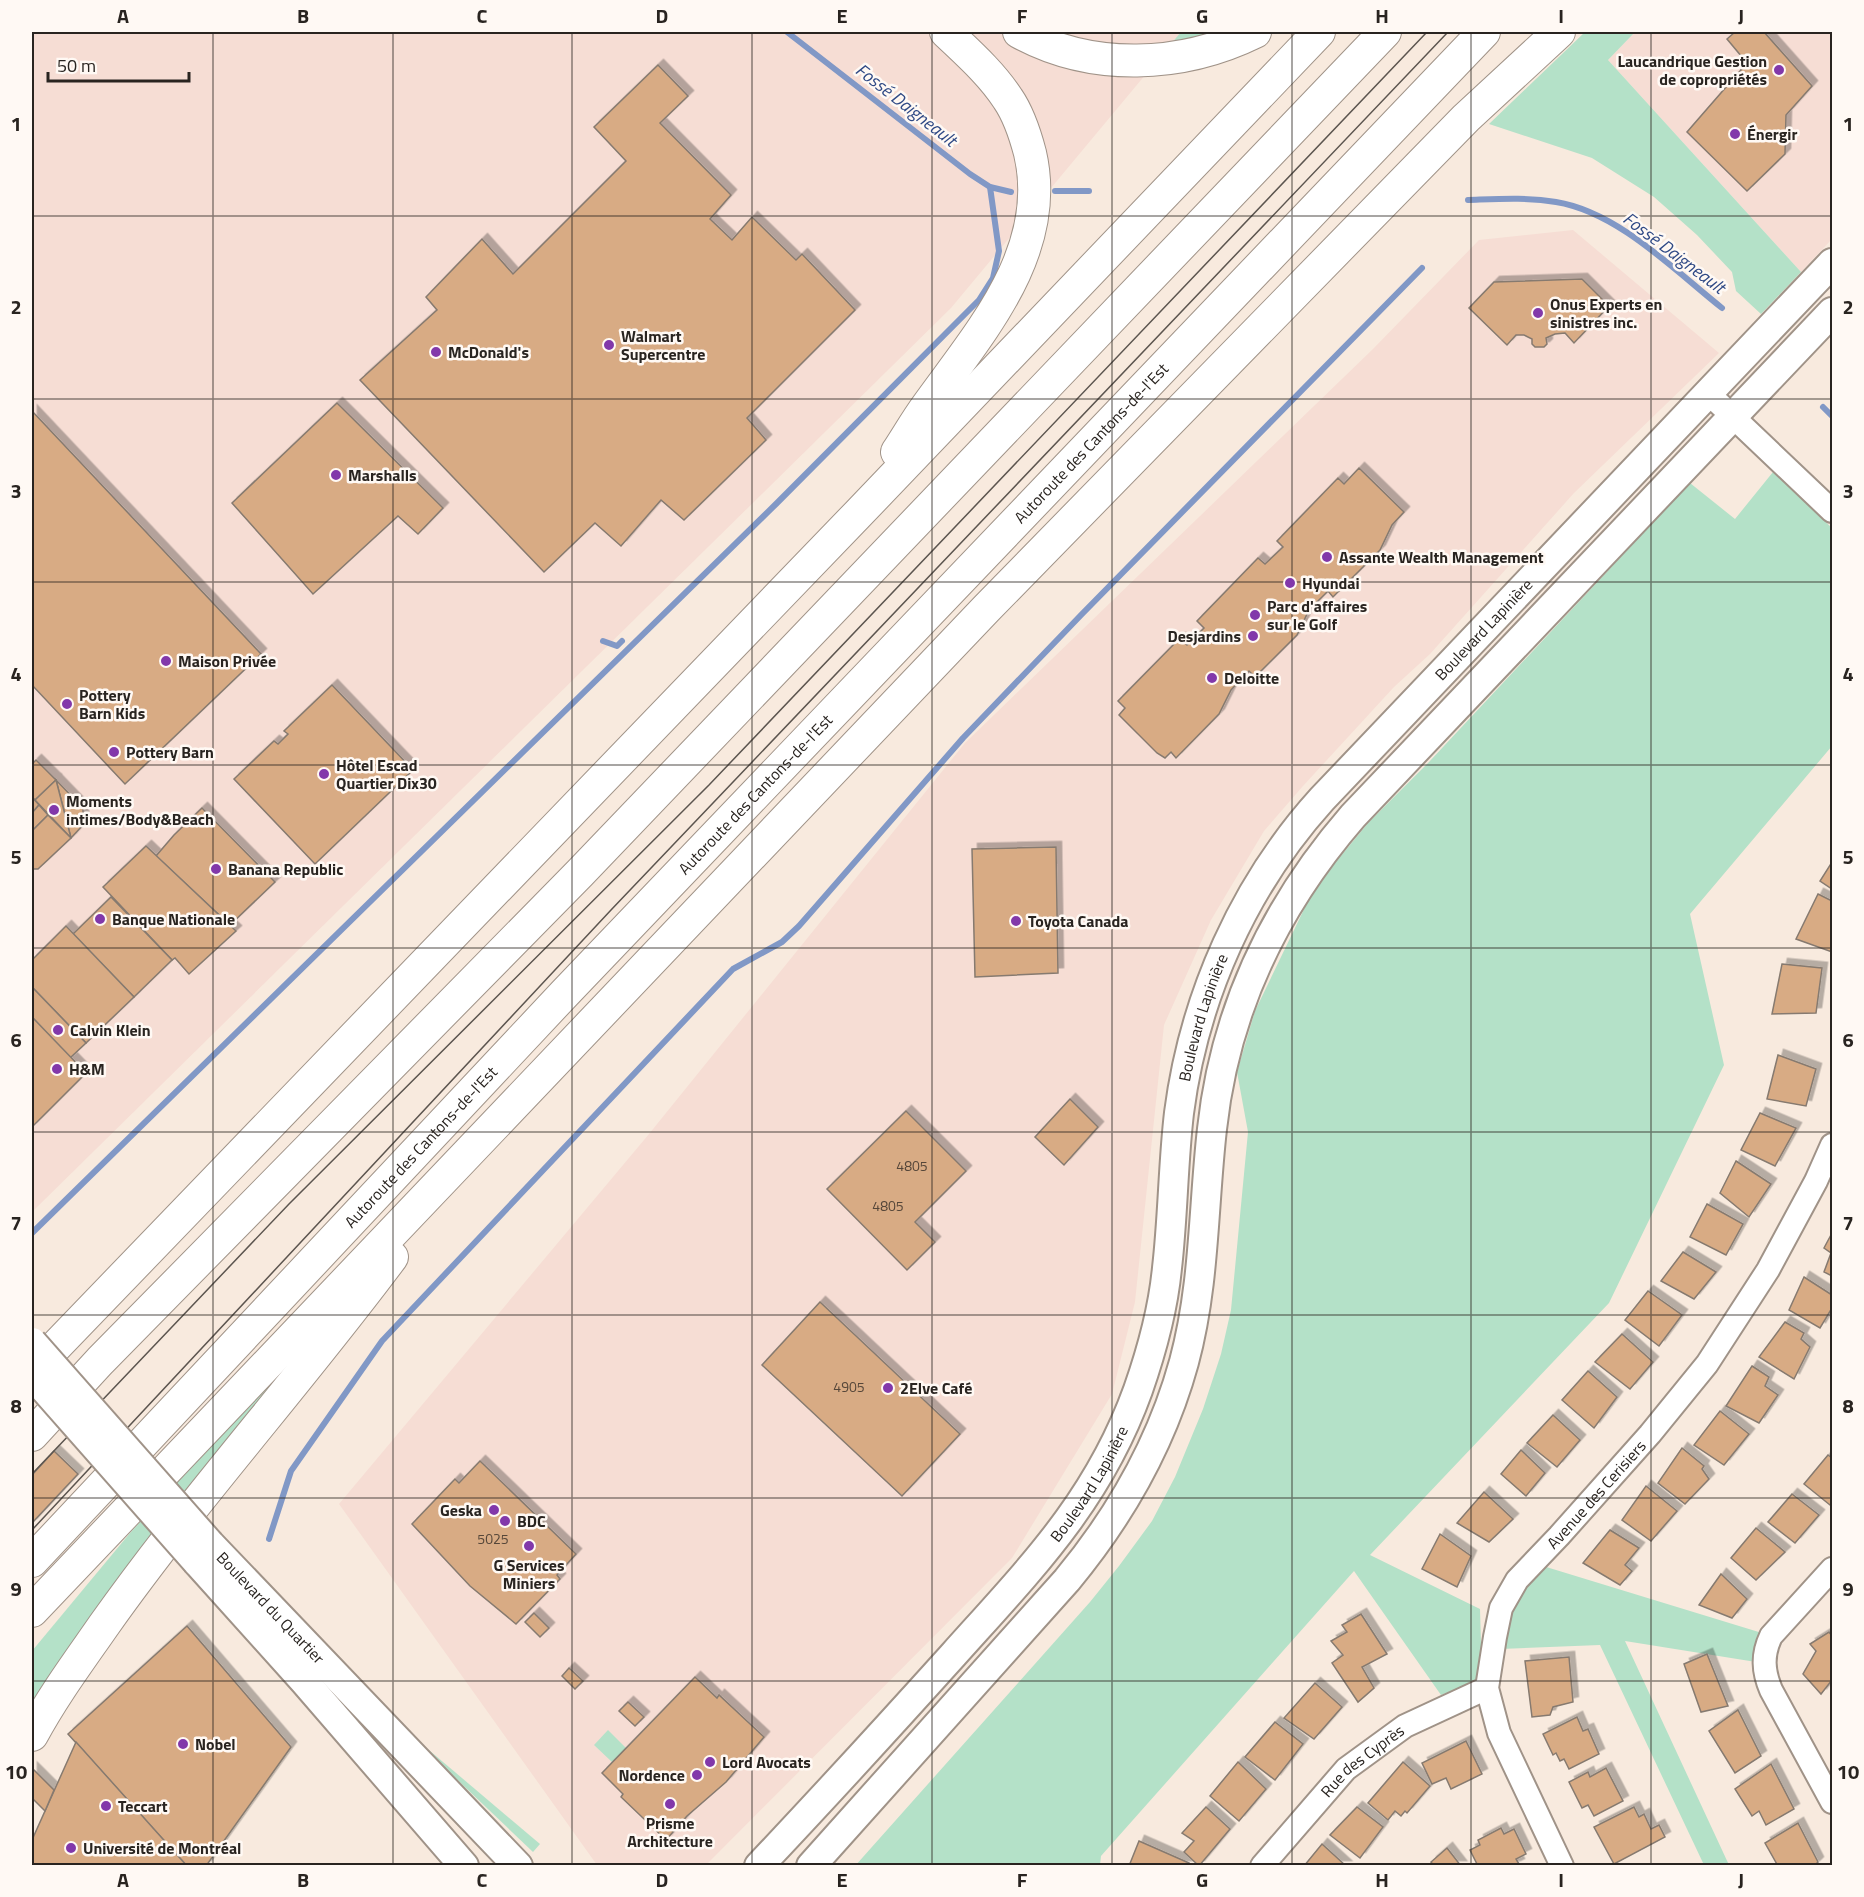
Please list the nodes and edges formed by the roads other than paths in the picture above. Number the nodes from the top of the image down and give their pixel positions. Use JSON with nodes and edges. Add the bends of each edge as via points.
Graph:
{"nodes":[{"id":1,"x":946,"y":32,"type":"edge"},
{"id":2,"x":1019,"y":32,"type":"edge"},
{"id":3,"x":1255,"y":32,"type":"edge"},
{"id":4,"x":1319,"y":32,"type":"edge"},
{"id":5,"x":1384,"y":32,"type":"edge"},
{"id":6,"x":1484,"y":32,"type":"edge"},
{"id":7,"x":1540,"y":32,"type":"edge"},
{"id":8,"x":1559,"y":32,"type":"edge"},
{"id":9,"x":1466,"y":118,"type":"junction"},
{"id":10,"x":1833,"y":263,"type":"edge"},
{"id":11,"x":1833,"y":312,"type":"edge"},
{"id":12,"x":1709,"y":394,"type":"junction"},
{"id":13,"x":1733,"y":417,"type":"junction"},
{"id":14,"x":1833,"y":511,"type":"edge"},
{"id":15,"x":858,"y":514,"type":"junction"},
{"id":16,"x":480,"y":1139,"type":"junction"},
{"id":17,"x":1833,"y":1144,"type":"edge"},
{"id":18,"x":32,"y":1342,"type":"edge"},
{"id":19,"x":32,"y":1373,"type":"edge"},
{"id":20,"x":32,"y":1435,"type":"edge"},
{"id":21,"x":204,"y":1553,"type":"junction"},
{"id":22,"x":32,"y":1561,"type":"edge"},
{"id":23,"x":1833,"y":1569,"type":"edge"},
{"id":24,"x":58,"y":1584,"type":"junction"},
{"id":25,"x":32,"y":1611,"type":"edge"},
{"id":26,"x":32,"y":1620,"type":"edge"},
{"id":27,"x":1487,"y":1688,"type":"junction"},
{"id":28,"x":32,"y":1735,"type":"edge"},
{"id":29,"x":1833,"y":1802,"type":"edge"},
{"id":30,"x":464,"y":1866,"type":"edge"},
{"id":31,"x":519,"y":1866,"type":"edge"},
{"id":32,"x":759,"y":1866,"type":"edge"},
{"id":33,"x":811,"y":1866,"type":"edge"},
{"id":34,"x":1262,"y":1866,"type":"edge"},
{"id":35,"x":1562,"y":1866,"type":"edge"}],
"edges":[{"from":1,"to":15,"type":"highway","via":[[989,74],[1017,117],[1031,160],[1032,220],[1020,261],[997,307],[926,407]]},
{"from":2,"to":3,"type":"highway","via":[[1076,54],[1134,61],[1189,55]]},
{"from":4,"to":15,"type":"highway"},
{"from":5,"to":20,"type":"highway","via":[[580,873]]},
{"from":6,"to":22,"type":"highway","name":"Autoroute des Cantons-de-l'Est","via":[[573,984]]},
{"from":7,"to":9,"type":"highway"},
{"from":8,"to":9,"type":"highway"},
{"from":9,"to":16,"type":"highway","via":[[986,609]]},
{"from":10,"to":12,"type":"main road","name":"Boulevard Lapinière"},
{"from":11,"to":13,"type":"main road","name":"Boulevard Lapinière"},
{"from":12,"to":13,"type":"street"},
{"from":12,"to":32,"type":"main road","name":"Boulevard Lapinière","via":[[1322,799],[1272,864],[1224,952],[1194,1037],[1179,1116],[1168,1263],[1159,1316],[1141,1381],[1114,1446],[1088,1494],[1053,1542]]},
{"from":13,"to":14,"type":"street"},
{"from":13,"to":33,"type":"main road","name":"Boulevard Lapinière","via":[[1353,816],[1296,889],[1258,960],[1227,1049],[1212,1128],[1203,1260],[1193,1322],[1179,1380],[1145,1461],[1102,1536],[1067,1580]]},
{"from":15,"to":19,"type":"highway"},
{"from":16,"to":24,"type":"highway"},
{"from":16,"to":28,"type":"highway","via":[[340,1326],[141,1575],[60,1688]]},
{"from":17,"to":27,"type":"street","name":"Avenue des Cerisiers","via":[[1768,1270],[1707,1364],[1650,1434],[1517,1580],[1501,1608]]},
{"from":18,"to":21,"type":"main road","name":"Boulevard du Quartier","bridge":true},
{"from":19,"to":21,"type":"main road","name":"Boulevard du Quartier","bridge":true},
{"from":21,"to":30,"type":"main road","name":"Boulevard du Quartier","via":[[304,1681]]},
{"from":21,"to":31,"type":"main road","name":"Boulevard du Quartier"},
{"from":23,"to":29,"type":"street","via":[[1771,1636],[1764,1662],[1771,1690]]},
{"from":24,"to":25,"type":"highway"},
{"from":24,"to":26,"type":"highway"},
{"from":27,"to":34,"type":"street","name":"Rue des Cyprès","via":[[1405,1726],[1346,1769]]},
{"from":27,"to":35,"type":"street","name":"Avenue des Cerisiers","via":[[1499,1732]]}]}
